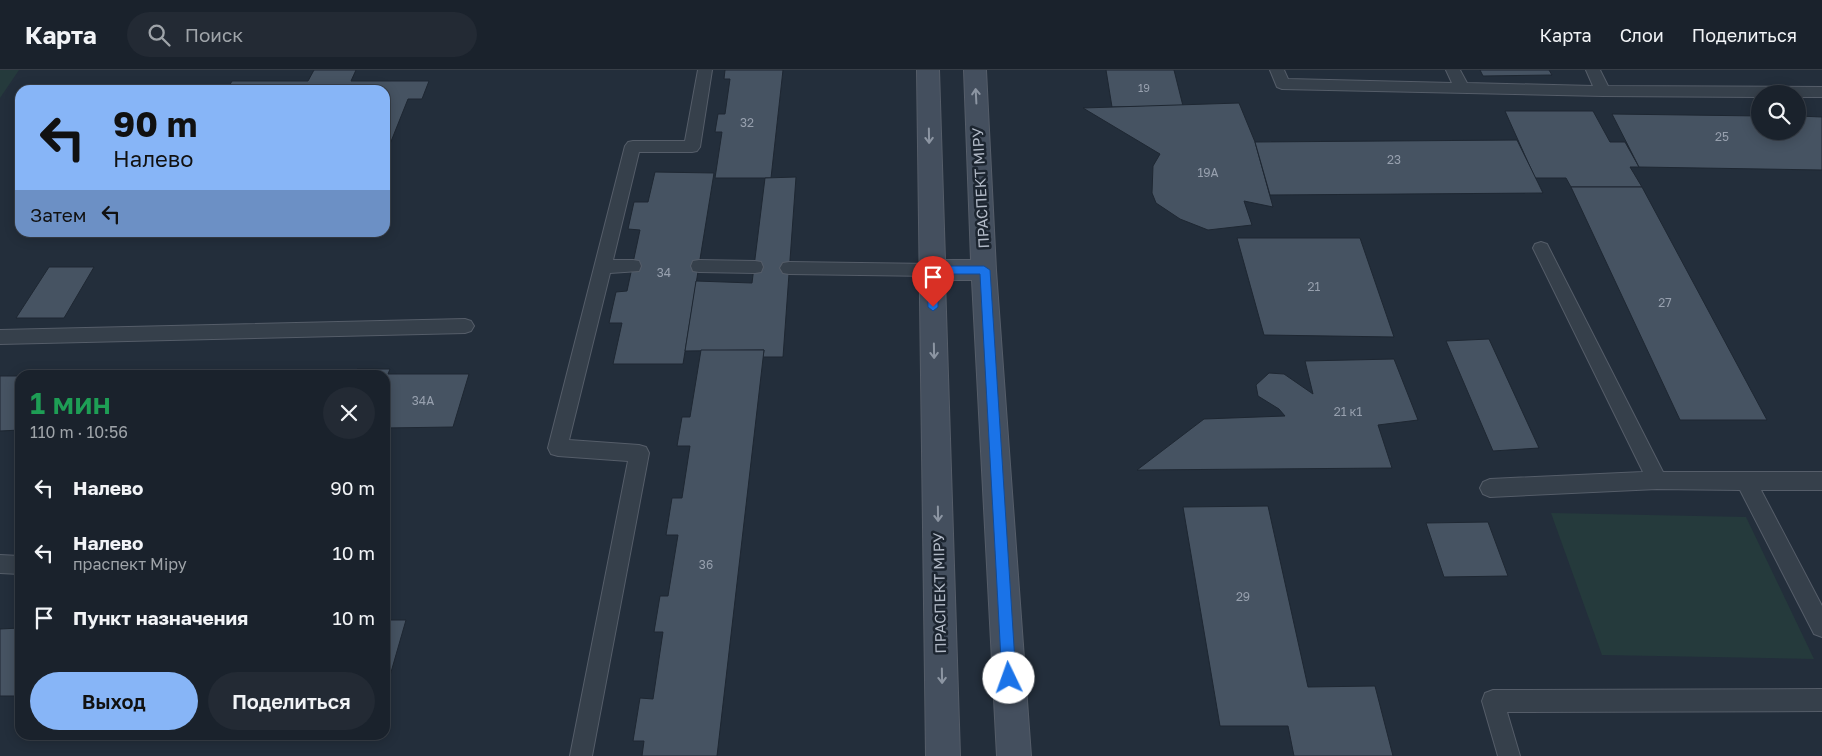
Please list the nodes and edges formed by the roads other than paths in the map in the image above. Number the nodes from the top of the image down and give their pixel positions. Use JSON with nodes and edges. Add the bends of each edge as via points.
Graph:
{"nodes":[{"id":1,"x":706,"y":70,"type":"edge"},
{"id":2,"x":928,"y":70,"type":"edge"},
{"id":3,"x":975,"y":70,"type":"edge"},
{"id":4,"x":1277,"y":70,"type":"edge"},
{"id":5,"x":1453,"y":70,"type":"edge"},
{"id":6,"x":1593,"y":70,"type":"edge"},
{"id":7,"x":1462,"y":88,"type":"junction"},
{"id":8,"x":1603,"y":91,"type":"junction"},
{"id":9,"x":1822,"y":92,"type":"edge"},
{"id":10,"x":1541,"y":248,"type":"dead end"},
{"id":11,"x":633,"y":266,"type":"dead end"},
{"id":12,"x":699,"y":266,"type":"dead end"},
{"id":13,"x":603,"y":267,"type":"junction"},
{"id":14,"x":754,"y":267,"type":"dead end"},
{"id":15,"x":789,"y":268,"type":"dead end"},
{"id":16,"x":932,"y":270,"type":"junction"},
{"id":17,"x":984,"y":270,"type":"junction"},
{"id":18,"x":465,"y":326,"type":"dead end"},
{"id":19,"x":0,"y":336,"type":"edge"},
{"id":20,"x":1657,"y":480,"type":"junction"},
{"id":21,"x":1822,"y":481,"type":"edge"},
{"id":22,"x":1746,"y":482,"type":"junction"},
{"id":23,"x":1490,"y":488,"type":"dead end"},
{"id":24,"x":0,"y":564,"type":"edge"},
{"id":25,"x":15,"y":565,"type":"edge"},
{"id":26,"x":1822,"y":627,"type":"edge"},
{"id":27,"x":1822,"y":700,"type":"edge"},
{"id":28,"x":581,"y":756,"type":"edge"},
{"id":29,"x":944,"y":756,"type":"edge"},
{"id":30,"x":1014,"y":756,"type":"edge"},
{"id":31,"x":1509,"y":756,"type":"edge"}],
"edges":[{"from":1,"to":13,"type":"lane","via":[[692,147],[632,146]]},
{"from":2,"to":16,"type":"main road","name":"ПРАСПЕКТ МІРУ","one_way":true},
{"from":17,"to":3,"type":"main road","name":"ПРАСПЕКТ МІРУ","one_way":true},
{"from":4,"to":7,"type":"lane","via":[[1282,84]]},
{"from":5,"to":7,"type":"lane"},
{"from":6,"to":8,"type":"lane"},
{"from":7,"to":8,"type":"lane"},
{"from":8,"to":9,"type":"lane"},
{"from":10,"to":20,"type":"lane"},
{"from":11,"to":13,"type":"lane"},
{"from":12,"to":14,"type":"lane"},
{"from":13,"to":28,"type":"lane","via":[[558,448],[639,453]]},
{"from":15,"to":16,"type":"lane"},
{"from":16,"to":17,"type":"main road"},
{"from":16,"to":29,"type":"main road","name":"ПРАСПЕКТ МІРУ","one_way":true},
{"from":17,"to":30,"type":"main road","name":"ПРАСПЕКТ МІРУ"},
{"from":18,"to":19,"type":"lane"},
{"from":20,"to":22,"type":"lane"},
{"from":20,"to":23,"type":"lane"},
{"from":21,"to":22,"type":"lane"},
{"from":22,"to":26,"type":"lane"},
{"from":24,"to":25,"type":"lane"},
{"from":27,"to":31,"type":"lane","via":[[1493,701]]}]}
